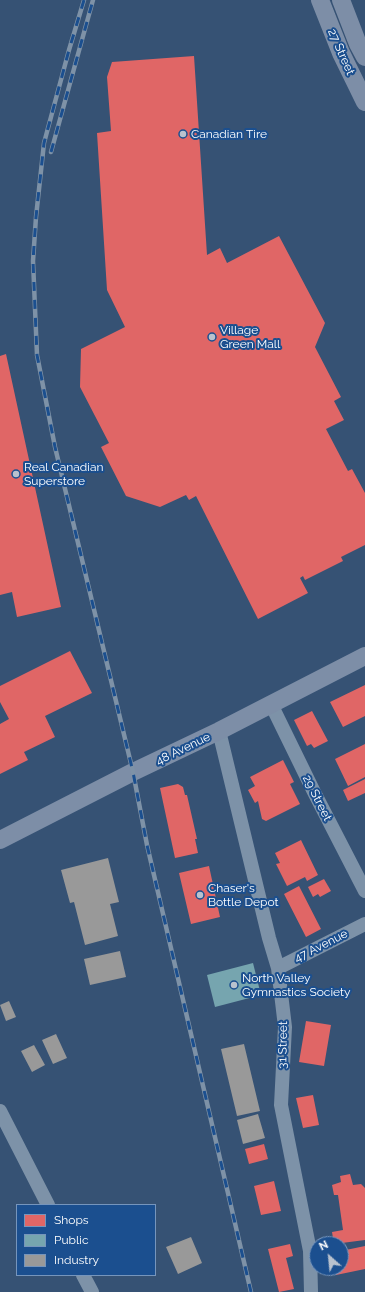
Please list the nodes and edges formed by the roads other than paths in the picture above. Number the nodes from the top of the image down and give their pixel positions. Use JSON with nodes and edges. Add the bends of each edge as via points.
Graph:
{"nodes":[{"id":1,"x":320,"y":0,"type":"edge"},
{"id":2,"x":341,"y":0,"type":"edge"},
{"id":3,"x":363,"y":47,"type":"edge"},
{"id":4,"x":341,"y":53,"type":"junction"},
{"id":5,"x":365,"y":102,"type":"edge"},
{"id":6,"x":365,"y":656,"type":"edge"},
{"id":7,"x":271,"y":704,"type":"junction"},
{"id":8,"x":220,"y":731,"type":"junction"},
{"id":9,"x":0,"y":840,"type":"edge"},
{"id":10,"x":365,"y":891,"type":"edge"},
{"id":11,"x":365,"y":924,"type":"edge"},
{"id":12,"x":278,"y":968,"type":"junction"},
{"id":13,"x":0,"y":1111,"type":"edge"},
{"id":14,"x":47,"y":1204,"type":"edge"},
{"id":15,"x":84,"y":1276,"type":"edge"},
{"id":16,"x":92,"y":1292,"type":"edge"},
{"id":17,"x":311,"y":1292,"type":"edge"}],
"edges":[{"from":1,"to":4,"type":"main road","name":"27 Street"},
{"from":2,"to":3,"type":"main road","name":"27 Street"},
{"from":3,"to":4,"type":"street"},
{"from":4,"to":5,"type":"main road","name":"27 Street"},
{"from":6,"to":7,"type":"main road","name":"48 Avenue"},
{"from":7,"to":8,"type":"main road","name":"48 Avenue"},
{"from":7,"to":10,"type":"street","name":"29 Street"},
{"from":8,"to":9,"type":"main road","name":"48 Avenue"},
{"from":8,"to":12,"type":"street","name":"31 Street"},
{"from":11,"to":12,"type":"street","name":"47 Avenue"},
{"from":12,"to":17,"type":"street","name":"31 Street","via":[[285,1027],[281,1105],[310,1251]]},
{"from":13,"to":14,"type":"street"},
{"from":15,"to":16,"type":"street"}]}
